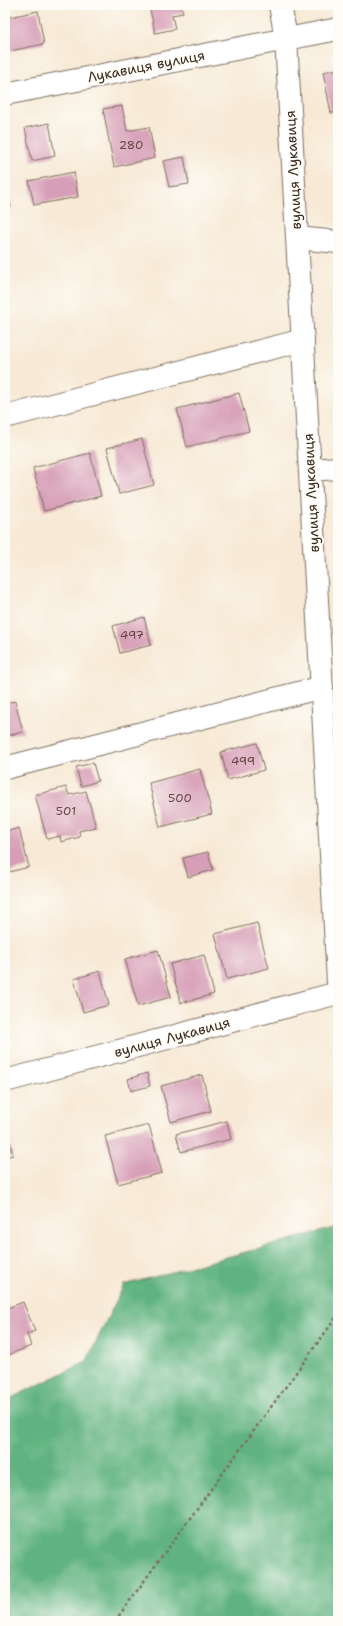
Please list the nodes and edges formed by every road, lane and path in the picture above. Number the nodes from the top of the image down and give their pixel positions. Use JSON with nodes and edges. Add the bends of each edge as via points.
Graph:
{"nodes":[{"id":1,"x":280,"y":5,"type":"edge"},
{"id":2,"x":338,"y":29,"type":"edge"},
{"id":3,"x":286,"y":38,"type":"junction"},
{"id":4,"x":5,"y":94,"type":"edge"},
{"id":5,"x":297,"y":238,"type":"junction"},
{"id":6,"x":338,"y":242,"type":"edge"},
{"id":7,"x":303,"y":340,"type":"junction"},
{"id":8,"x":5,"y":417,"type":"edge"},
{"id":9,"x":338,"y":468,"type":"edge"},
{"id":10,"x":310,"y":470,"type":"junction"},
{"id":11,"x":322,"y":687,"type":"junction"},
{"id":12,"x":332,"y":763,"type":"edge"},
{"id":13,"x":5,"y":768,"type":"edge"},
{"id":14,"x":338,"y":982,"type":"edge"},
{"id":15,"x":338,"y":993,"type":"edge"},
{"id":16,"x":5,"y":1081,"type":"edge"},
{"id":17,"x":338,"y":1315,"type":"edge"},
{"id":18,"x":115,"y":1621,"type":"edge"}],
"edges":[{"from":1,"to":3,"type":"street","name":"вулиця Лукавиця"},
{"from":2,"to":3,"type":"street","name":"Лукавиця вулиця"},
{"from":3,"to":4,"type":"street","name":"Лукавиця вулиця"},
{"from":3,"to":5,"type":"street","name":"вулиця Лукавиця"},
{"from":5,"to":6,"type":"street"},
{"from":5,"to":7,"type":"street","name":"вулиця Лукавиця"},
{"from":7,"to":8,"type":"street"},
{"from":7,"to":10,"type":"street","name":"вулиця Лукавиця"},
{"from":9,"to":10,"type":"street"},
{"from":10,"to":11,"type":"street","name":"вулиця Лукавиця"},
{"from":11,"to":12,"type":"street","name":"вулиця Лукавиця"},
{"from":11,"to":13,"type":"street"},
{"from":12,"to":14,"type":"street","name":"вулиця Лукавиця"},
{"from":15,"to":16,"type":"street","name":"вулиця Лукавиця"},
{"from":17,"to":18,"type":"path"}]}
